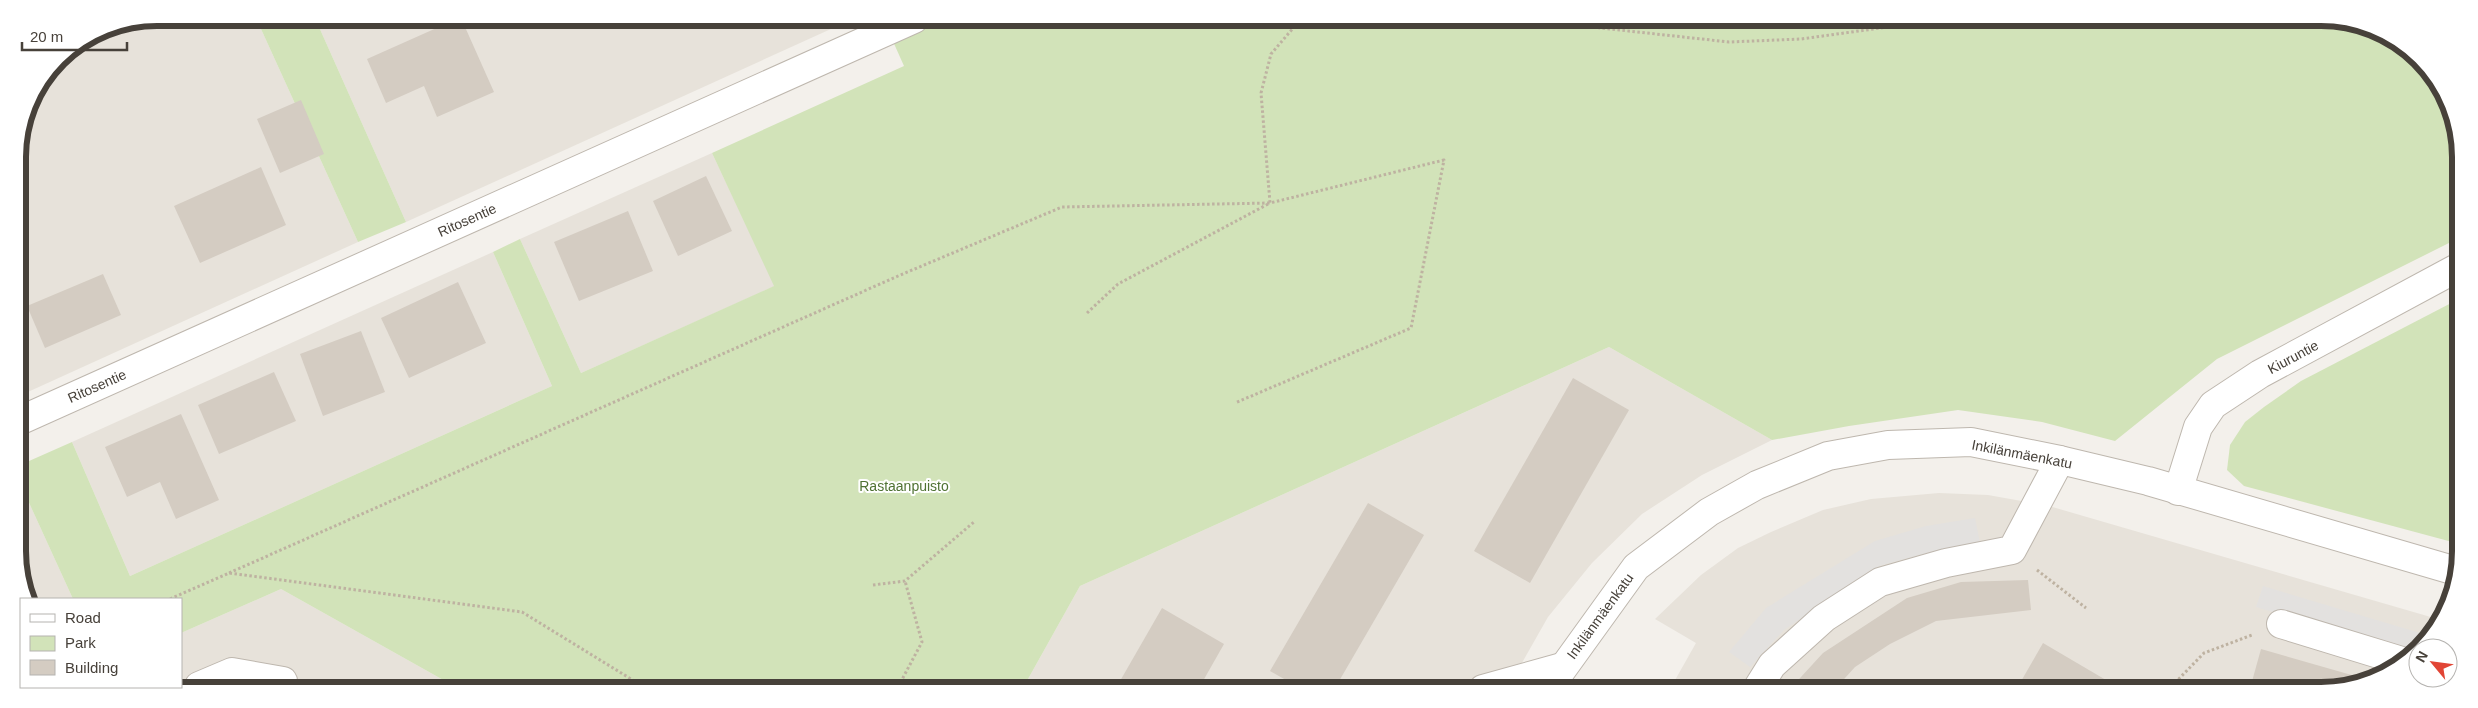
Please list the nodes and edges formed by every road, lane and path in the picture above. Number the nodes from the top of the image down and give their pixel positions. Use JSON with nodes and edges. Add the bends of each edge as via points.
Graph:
{"nodes":[{"id":1,"x":1294,"y":26,"type":"edge"},
{"id":2,"x":1586,"y":26,"type":"edge"},
{"id":3,"x":1893,"y":26,"type":"edge"},
{"id":4,"x":897,"y":27,"type":"edge"},
{"id":5,"x":1270,"y":203,"type":"junction"},
{"id":6,"x":2452,"y":271,"type":"edge"},
{"id":7,"x":1087,"y":313,"type":"dead end"},
{"id":8,"x":1235,"y":404,"type":"dead end"},
{"id":9,"x":26,"y":418,"type":"edge"},
{"id":10,"x":2060,"y":460,"type":"junction"},
{"id":11,"x":2178,"y":491,"type":"junction"},
{"id":12,"x":974,"y":522,"type":"dead end"},
{"id":13,"x":2012,"y":550,"type":"junction"},
{"id":14,"x":2451,"y":569,"type":"edge"},
{"id":15,"x":229,"y":573,"type":"junction"},
{"id":16,"x":905,"y":581,"type":"junction"},
{"id":17,"x":873,"y":585,"type":"dead end"},
{"id":18,"x":172,"y":598,"type":"edge"},
{"id":19,"x":2086,"y":608,"type":"dead end"},
{"id":20,"x":2280,"y":624,"type":"joint"},
{"id":21,"x":2394,"y":659,"type":"edge"},
{"id":22,"x":1555,"y":678,"type":"edge"},
{"id":23,"x":283,"y":680,"type":"dead end"},
{"id":24,"x":1531,"y":681,"type":"edge"},
{"id":25,"x":1762,"y":681,"type":"edge"},
{"id":26,"x":2177,"y":681,"type":"edge"},
{"id":27,"x":208,"y":682,"type":"edge"},
{"id":28,"x":636,"y":682,"type":"edge"},
{"id":29,"x":901,"y":682,"type":"edge"}],
"edges":[{"from":1,"to":5,"type":"path","via":[[1271,54],[1261,93]]},
{"from":2,"to":3,"type":"path","via":[[1729,42],[1801,39]]},
{"from":4,"to":9,"type":"street","name":"Ritosentie"},
{"from":5,"to":7,"type":"path","via":[[1118,284]]},
{"from":5,"to":8,"type":"path","via":[[1444,160],[1411,328]]},
{"from":5,"to":15,"type":"path","via":[[1062,207],[889,280]]},
{"from":6,"to":11,"type":"street","name":"Kiuruntie","via":[[2260,374],[2213,405],[2198,427]]},
{"from":10,"to":11,"type":"street","name":"Inkilänmäenkatu"},
{"from":10,"to":13,"type":"street"},
{"from":10,"to":22,"type":"street","name":"Inkilänmäenkatu","via":[[1971,442],[1888,445],[1828,456],[1757,485],[1708,512],[1636,567]]},
{"from":11,"to":14,"type":"street","name":"Inkilänmäenkatu"},
{"from":12,"to":16,"type":"path"},
{"from":13,"to":19,"type":"path"},
{"from":13,"to":25,"type":"street","via":[[1880,582],[1824,618],[1772,665]]},
{"from":15,"to":18,"type":"path"},
{"from":15,"to":28,"type":"path","via":[[522,612]]},
{"from":16,"to":17,"type":"path"},
{"from":16,"to":29,"type":"path","via":[[922,642]]},
{"from":20,"to":21,"type":"street"},
{"from":20,"to":26,"type":"path","via":[[2204,653]]},
{"from":22,"to":24,"type":"street"},
{"from":23,"to":27,"type":"street","via":[[232,672]]}]}
